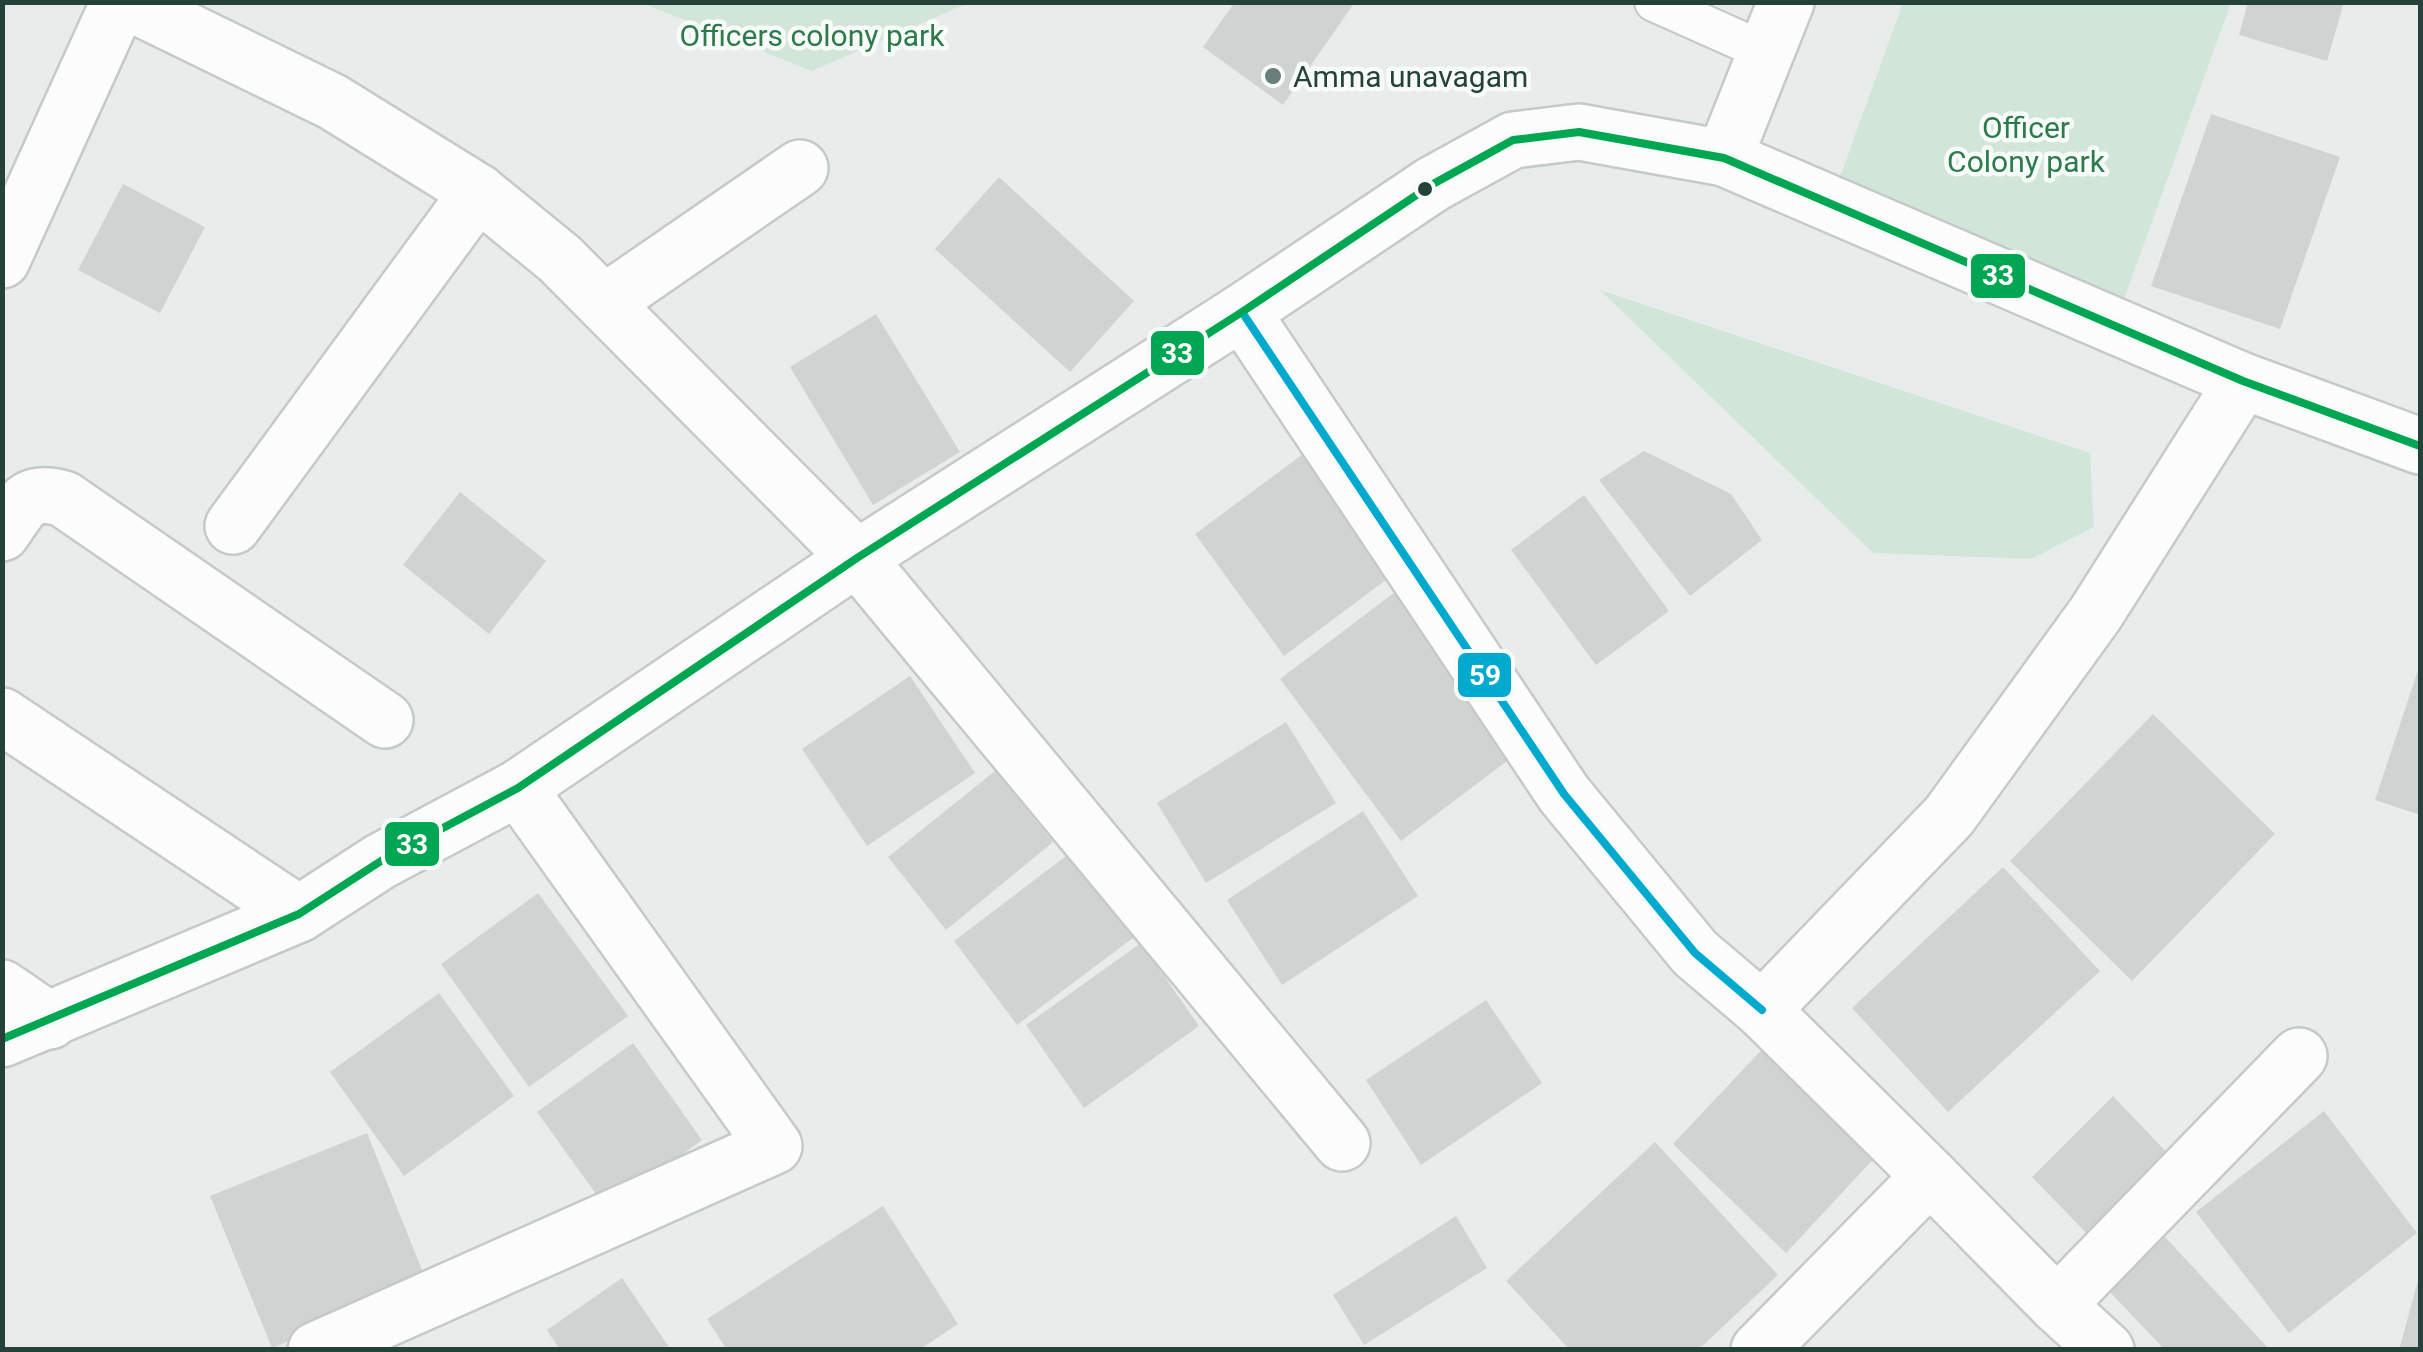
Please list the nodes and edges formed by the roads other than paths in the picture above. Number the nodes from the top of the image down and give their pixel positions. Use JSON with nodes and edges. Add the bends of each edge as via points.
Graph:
{"nodes":[{"id":1,"x":119,"y":2,"type":"edge"},
{"id":2,"x":128,"y":2,"type":"edge"},
{"id":3,"x":1654,"y":2,"type":"edge"},
{"id":4,"x":1786,"y":2,"type":"edge"},
{"id":5,"x":1766,"y":52,"type":"junction"},
{"id":6,"x":1724,"y":158,"type":"junction"},
{"id":7,"x":800,"y":168,"type":"dead end"},
{"id":8,"x":478,"y":192,"type":"junction"},
{"id":9,"x":2,"y":260,"type":"edge"},
{"id":10,"x":604,"y":303,"type":"junction"},
{"id":11,"x":1242,"y":312,"type":"junction"},
{"id":12,"x":2243,"y":381,"type":"junction"},
{"id":13,"x":2420,"y":446,"type":"edge"},
{"id":14,"x":232,"y":526,"type":"dead end"},
{"id":15,"x":2,"y":533,"type":"edge"},
{"id":16,"x":857,"y":558,"type":"junction"},
{"id":17,"x":2,"y":716,"type":"edge"},
{"id":18,"x":385,"y":720,"type":"dead end"},
{"id":19,"x":518,"y":788,"type":"junction"},
{"id":20,"x":298,"y":914,"type":"junction"},
{"id":21,"x":2,"y":988,"type":"edge"},
{"id":22,"x":1762,"y":1010,"type":"junction"},
{"id":23,"x":26,"y":1030,"type":"edge"},
{"id":24,"x":2299,"y":1056,"type":"dead end"},
{"id":25,"x":1342,"y":1143,"type":"dead end"},
{"id":26,"x":1930,"y":1176,"type":"junction"},
{"id":27,"x":2057,"y":1305,"type":"junction"},
{"id":28,"x":316,"y":1350,"type":"edge"},
{"id":29,"x":1759,"y":1350,"type":"edge"},
{"id":30,"x":2106,"y":1350,"type":"edge"}],
"edges":[{"from":1,"to":9,"type":"street"},
{"from":2,"to":8,"type":"street","via":[[333,102]]},
{"from":3,"to":5,"type":"lane"},
{"from":4,"to":5,"type":"street"},
{"from":5,"to":6,"type":"street"},
{"from":6,"to":11,"type":"street","via":[[1579,132],[1514,140],[1433,184]]},
{"from":6,"to":12,"type":"street"},
{"from":7,"to":10,"type":"street"},
{"from":8,"to":10,"type":"street"},
{"from":8,"to":14,"type":"street"},
{"from":10,"to":16,"type":"street"},
{"from":11,"to":16,"type":"street"},
{"from":11,"to":22,"type":"street","via":[[1564,794],[1695,953]]},
{"from":12,"to":13,"type":"street"},
{"from":12,"to":22,"type":"street","via":[[2096,613],[1949,816]]},
{"from":15,"to":18,"type":"street","via":[[30,498],[43,493],[64,500]]},
{"from":16,"to":19,"type":"street"},
{"from":16,"to":25,"type":"street"},
{"from":17,"to":20,"type":"street"},
{"from":19,"to":20,"type":"street"},
{"from":19,"to":28,"type":"street","via":[[774,1146]]},
{"from":20,"to":23,"type":"street"},
{"from":21,"to":23,"type":"street"},
{"from":22,"to":26,"type":"street"},
{"from":24,"to":27,"type":"street"},
{"from":26,"to":27,"type":"street"},
{"from":26,"to":29,"type":"street"},
{"from":27,"to":30,"type":"street"}]}
